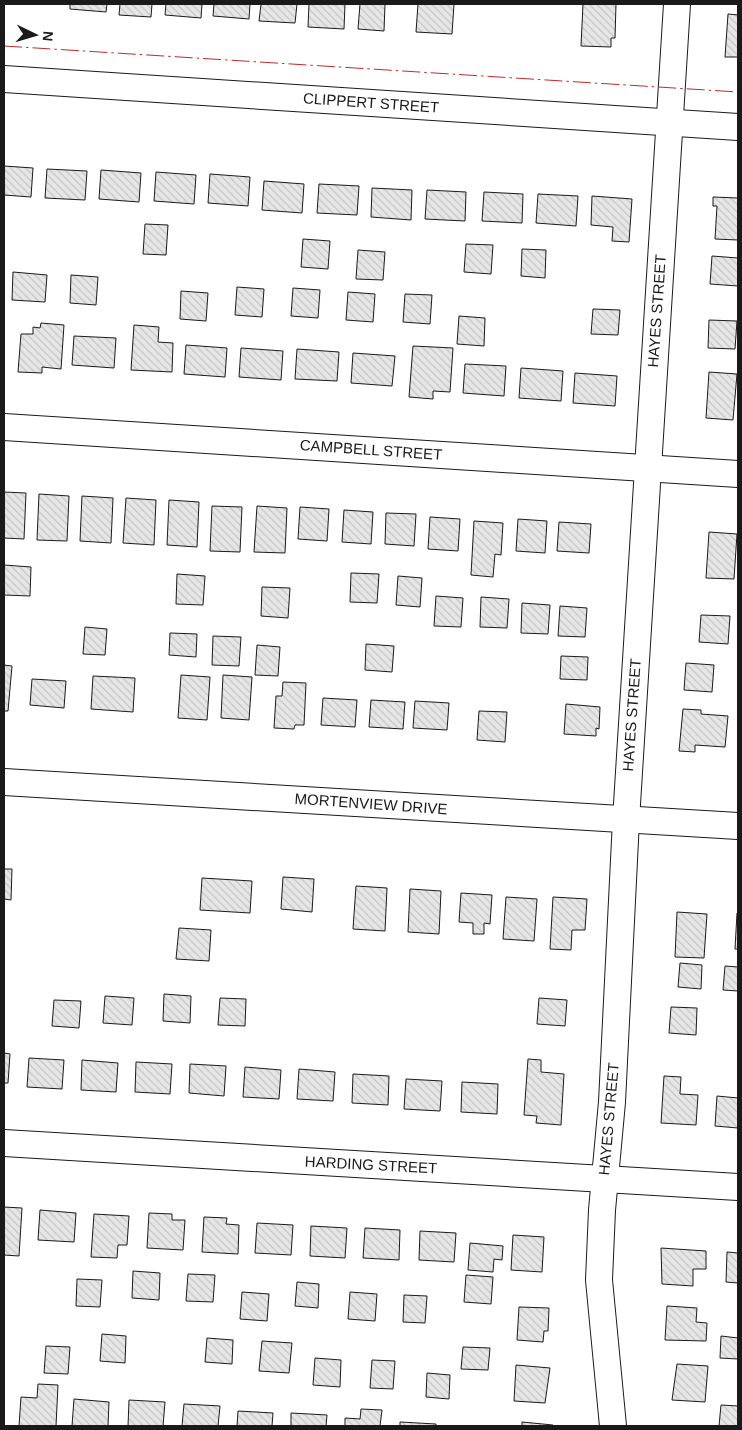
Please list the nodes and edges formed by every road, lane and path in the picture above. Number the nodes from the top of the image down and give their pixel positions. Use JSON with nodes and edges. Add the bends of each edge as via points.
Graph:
{"nodes":[{"id":1,"x":677,"y":4,"type":"edge"},
{"id":2,"x":4,"y":80,"type":"edge"},
{"id":3,"x":669,"y":122,"type":"junction"},
{"id":4,"x":738,"y":127,"type":"edge"},
{"id":5,"x":4,"y":427,"type":"edge"},
{"id":6,"x":647,"y":468,"type":"junction"},
{"id":7,"x":738,"y":474,"type":"edge"},
{"id":8,"x":4,"y":782,"type":"edge"},
{"id":9,"x":626,"y":820,"type":"junction"},
{"id":10,"x":738,"y":826,"type":"edge"},
{"id":11,"x":4,"y":1142,"type":"edge"},
{"id":12,"x":604,"y":1179,"type":"junction"},
{"id":13,"x":738,"y":1187,"type":"edge"},
{"id":14,"x":613,"y":1426,"type":"edge"}],
"edges":[{"from":1,"to":3,"type":"street","name":"HAYES STREET"},
{"from":2,"to":3,"type":"street","name":"CLIPPERT STREET"},
{"from":3,"to":4,"type":"street","name":"CLIPPERT STREET"},
{"from":3,"to":6,"type":"street","name":"HAYES STREET"},
{"from":5,"to":6,"type":"street","name":"CAMPBELL STREET"},
{"from":6,"to":7,"type":"street","name":"CAMPBELL STREET"},
{"from":6,"to":9,"type":"street","name":"HAYES STREET"},
{"from":8,"to":9,"type":"street","name":"MORTENVIEW DRIVE"},
{"from":9,"to":10,"type":"street","name":"MORTENVIEW DRIVE"},
{"from":9,"to":12,"type":"street","name":"HAYES STREET","via":[[612,1102]]},
{"from":11,"to":12,"type":"street","name":"HARDING STREET"},
{"from":12,"to":13,"type":"street","name":"HARDING STREET"},
{"from":12,"to":14,"type":"street","name":"HAYES STREET","via":[[599,1280]]}]}
